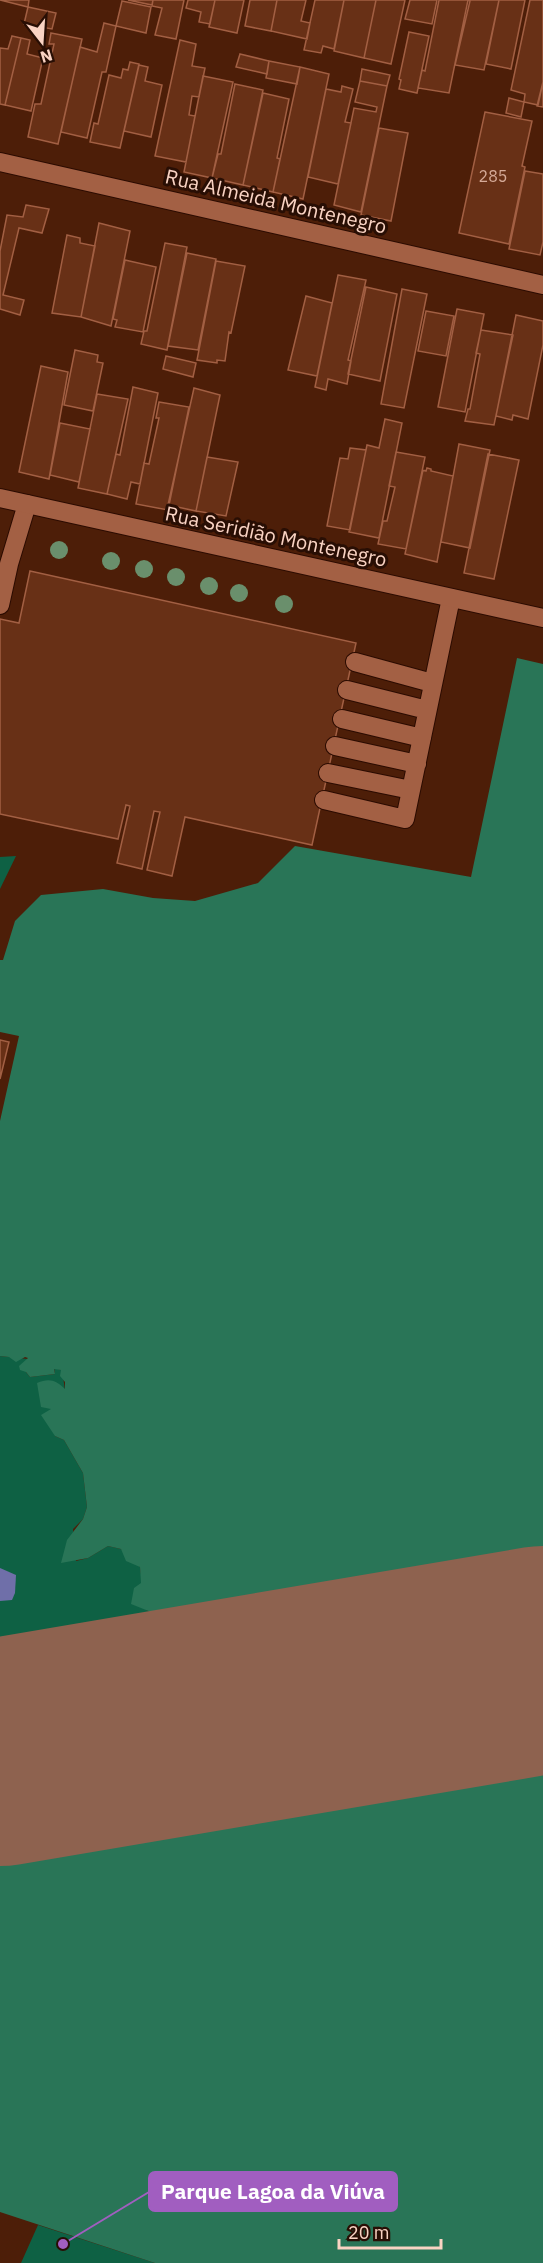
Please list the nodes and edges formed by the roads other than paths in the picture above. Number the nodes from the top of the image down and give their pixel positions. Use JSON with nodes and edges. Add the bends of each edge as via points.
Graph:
{"nodes":[{"id":1,"x":0,"y":162,"type":"edge"},
{"id":2,"x":543,"y":285,"type":"edge"},
{"id":3,"x":0,"y":498,"type":"edge"},
{"id":4,"x":27,"y":504,"type":"junction"},
{"id":5,"x":451,"y":598,"type":"junction"},
{"id":6,"x":0,"y":605,"type":"edge"},
{"id":7,"x":543,"y":618,"type":"edge"},
{"id":8,"x":355,"y":662,"type":"dead end"},
{"id":9,"x":432,"y":682,"type":"junction"},
{"id":10,"x":347,"y":690,"type":"dead end"},
{"id":11,"x":427,"y":710,"type":"junction"},
{"id":12,"x":342,"y":719,"type":"dead end"},
{"id":13,"x":422,"y":738,"type":"junction"},
{"id":14,"x":335,"y":746,"type":"dead end"},
{"id":15,"x":417,"y":764,"type":"junction"},
{"id":16,"x":328,"y":773,"type":"dead end"},
{"id":17,"x":411,"y":790,"type":"junction"},
{"id":18,"x":324,"y":800,"type":"dead end"}],
"edges":[{"from":1,"to":2,"type":"street","name":"Rua Almeida Montenegro"},
{"from":3,"to":4,"type":"street","name":"Rua Seridião Montenegro"},
{"from":4,"to":5,"type":"street","name":"Rua Seridião Montenegro"},
{"from":4,"to":6,"type":"street"},
{"from":5,"to":7,"type":"street","name":"Rua Seridião Montenegro"},
{"from":5,"to":9,"type":"street"},
{"from":8,"to":9,"type":"street"},
{"from":9,"to":11,"type":"street"},
{"from":10,"to":11,"type":"street"},
{"from":11,"to":13,"type":"street"},
{"from":12,"to":13,"type":"street"},
{"from":13,"to":15,"type":"street"},
{"from":14,"to":15,"type":"street"},
{"from":15,"to":17,"type":"street"},
{"from":16,"to":17,"type":"street"},
{"from":17,"to":18,"type":"street","via":[[405,819]]}]}
